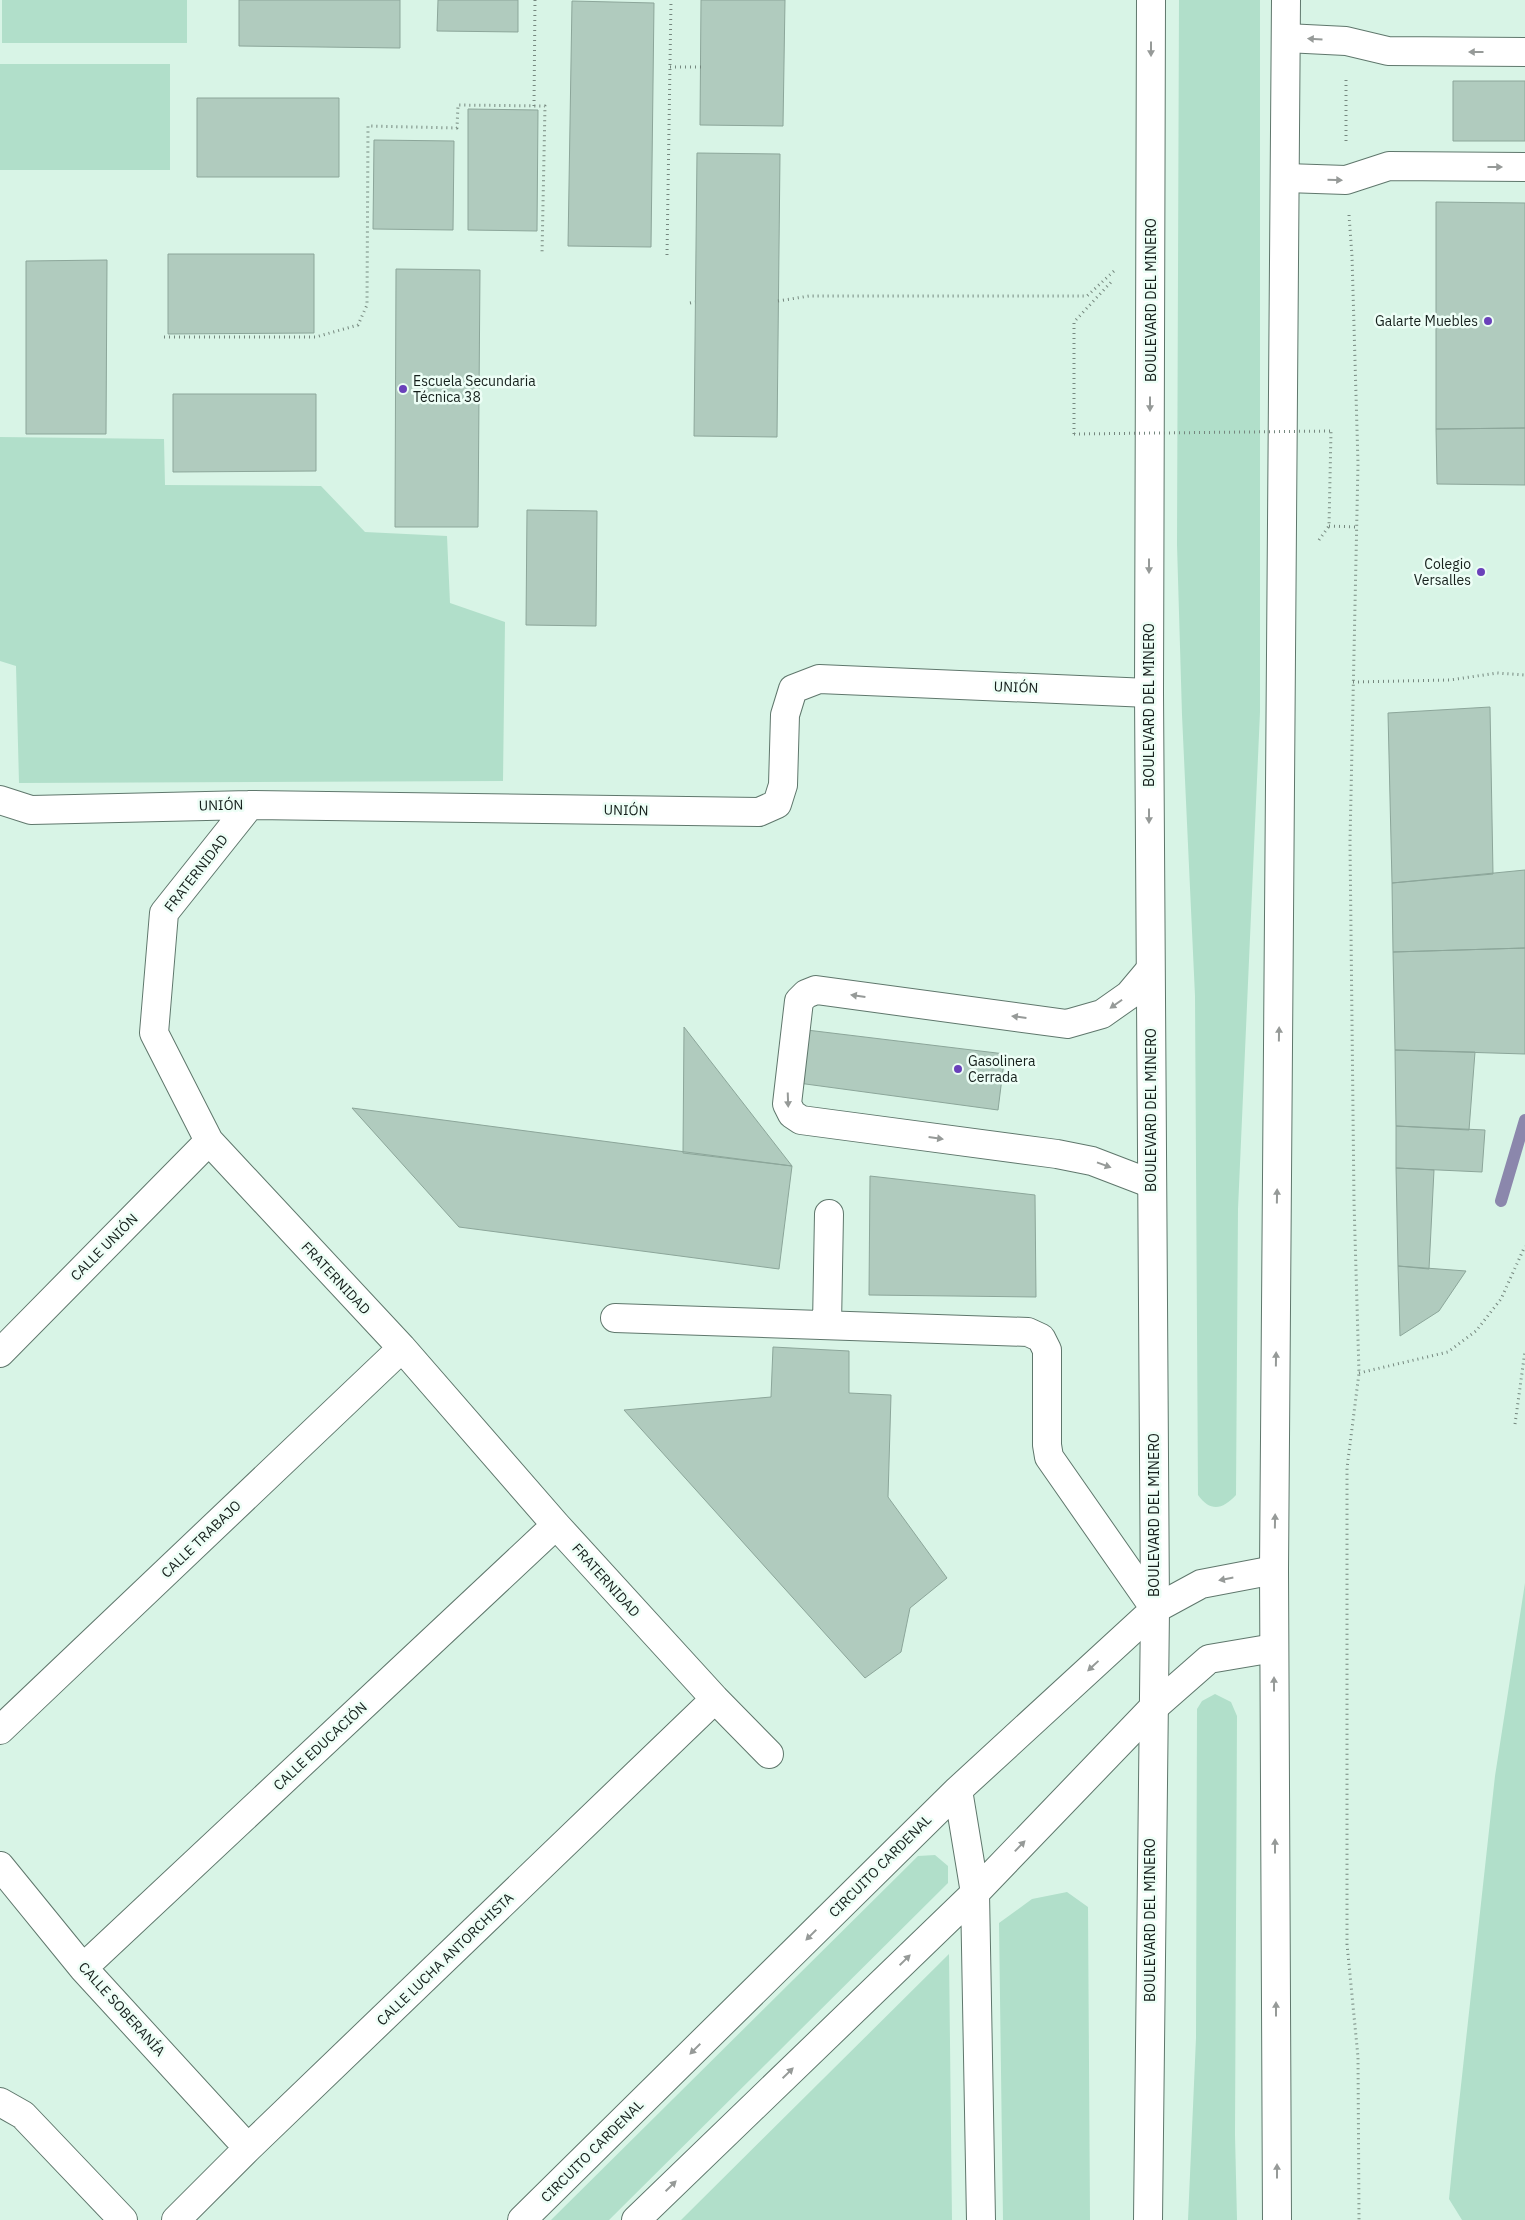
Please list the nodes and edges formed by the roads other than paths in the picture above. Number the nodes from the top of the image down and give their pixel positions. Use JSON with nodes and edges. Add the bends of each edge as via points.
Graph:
{"nodes":[{"id":1,"x":1151,"y":0,"type":"edge"},
{"id":2,"x":1286,"y":0,"type":"edge"},
{"id":3,"x":1286,"y":38,"type":"junction"},
{"id":4,"x":1525,"y":52,"type":"edge"},
{"id":5,"x":1525,"y":167,"type":"edge"},
{"id":6,"x":1286,"y":178,"type":"junction"},
{"id":7,"x":1149,"y":693,"type":"junction"},
{"id":8,"x":0,"y":800,"type":"edge"},
{"id":9,"x":250,"y":805,"type":"junction"},
{"id":10,"x":1150,"y":970,"type":"junction"},
{"id":11,"x":209,"y":1141,"type":"junction"},
{"id":12,"x":1152,"y":1184,"type":"junction"},
{"id":13,"x":829,"y":1214,"type":"dead end"},
{"id":14,"x":615,"y":1318,"type":"dead end"},
{"id":15,"x":827,"y":1325,"type":"junction"},
{"id":16,"x":402,"y":1348,"type":"junction"},
{"id":17,"x":0,"y":1353,"type":"edge"},
{"id":18,"x":556,"y":1525,"type":"junction"},
{"id":19,"x":1274,"y":1570,"type":"junction"},
{"id":20,"x":1154,"y":1609,"type":"junction"},
{"id":21,"x":1274,"y":1648,"type":"junction"},
{"id":22,"x":715,"y":1699,"type":"junction"},
{"id":23,"x":1152,"y":1709,"type":"junction"},
{"id":24,"x":0,"y":1730,"type":"edge"},
{"id":25,"x":770,"y":1754,"type":"dead end"},
{"id":26,"x":958,"y":1790,"type":"junction"},
{"id":27,"x":0,"y":1866,"type":"edge"},
{"id":28,"x":975,"y":1894,"type":"junction"},
{"id":29,"x":83,"y":1968,"type":"junction"},
{"id":30,"x":0,"y":2102,"type":"edge"},
{"id":31,"x":248,"y":2148,"type":"junction"},
{"id":32,"x":123,"y":2220,"type":"edge"},
{"id":33,"x":176,"y":2220,"type":"edge"},
{"id":34,"x":522,"y":2220,"type":"edge"},
{"id":35,"x":636,"y":2220,"type":"edge"},
{"id":36,"x":981,"y":2220,"type":"edge"},
{"id":37,"x":1148,"y":2220,"type":"edge"},
{"id":38,"x":1277,"y":2220,"type":"edge"}],
"edges":[{"from":1,"to":7,"type":"street","name":"BOULEVARD DEL MINERO","one_way":true},
{"from":2,"to":3,"type":"street"},
{"from":4,"to":3,"type":"street","one_way":true,"via":[[1388,51],[1346,41]]},
{"from":3,"to":6,"type":"street"},
{"from":6,"to":5,"type":"street","one_way":true,"via":[[1346,180],[1389,166]]},
{"from":19,"to":6,"type":"street","one_way":true},
{"from":7,"to":9,"type":"street","name":"UNIÓN","via":[[819,679],[793,690],[785,715],[784,785],[777,804],[759,812]]},
{"from":7,"to":10,"type":"street","name":"BOULEVARD DEL MINERO","one_way":true},
{"from":8,"to":9,"type":"street","name":"UNIÓN","via":[[31,810]]},
{"from":9,"to":11,"type":"street","name":"FRATERNIDAD","via":[[164,913],[154,1033]]},
{"from":10,"to":12,"type":"street","name":"BOULEVARD DEL MINERO"},
{"from":10,"to":12,"type":"street","one_way":true,"via":[[1129,995],[1102,1014],[1067,1024],[816,990],[799,1001],[786,1104],[801,1120],[1056,1154],[1092,1161]]},
{"from":11,"to":16,"type":"street","name":"FRATERNIDAD"},
{"from":11,"to":17,"type":"street","name":"CALLE UNIÓN"},
{"from":12,"to":20,"type":"street","name":"BOULEVARD DEL MINERO"},
{"from":13,"to":15,"type":"street"},
{"from":14,"to":15,"type":"street"},
{"from":15,"to":20,"type":"street","via":[[1028,1332],[1040,1338],[1047,1350],[1049,1457]]},
{"from":16,"to":18,"type":"street","name":"FRATERNIDAD"},
{"from":16,"to":24,"type":"street","name":"CALLE TRABAJO"},
{"from":18,"to":22,"type":"street","name":"FRATERNIDAD"},
{"from":18,"to":29,"type":"street","name":"CALLE EDUCACIÓN"},
{"from":19,"to":20,"type":"street","name":"CIRCUITO CARDENAL","one_way":true,"via":[[1201,1584]]},
{"from":19,"to":21,"type":"street"},
{"from":20,"to":23,"type":"street","name":"BOULEVARD DEL MINERO"},
{"from":20,"to":26,"type":"street","name":"CIRCUITO CARDENAL","one_way":true},
{"from":21,"to":23,"type":"street","via":[[1208,1659]]},
{"from":38,"to":21,"type":"street","one_way":true},
{"from":22,"to":25,"type":"street","name":"FRATERNIDAD"},
{"from":22,"to":31,"type":"street","name":"CALLE LUCHA ANTORCHISTA"},
{"from":28,"to":23,"type":"street","one_way":true},
{"from":23,"to":37,"type":"street","name":"BOULEVARD DEL MINERO"},
{"from":26,"to":28,"type":"street"},
{"from":26,"to":34,"type":"street","name":"CIRCUITO CARDENAL","one_way":true},
{"from":27,"to":29,"type":"street","name":"CALLE SOBERANÍA"},
{"from":35,"to":28,"type":"street","one_way":true},
{"from":28,"to":36,"type":"street"},
{"from":29,"to":31,"type":"street","name":"CALLE SOBERANÍA"},
{"from":30,"to":32,"type":"street","via":[[23,2115]]},
{"from":31,"to":33,"type":"street","name":"CALLE LUCHA ANTORCHISTA"}]}
